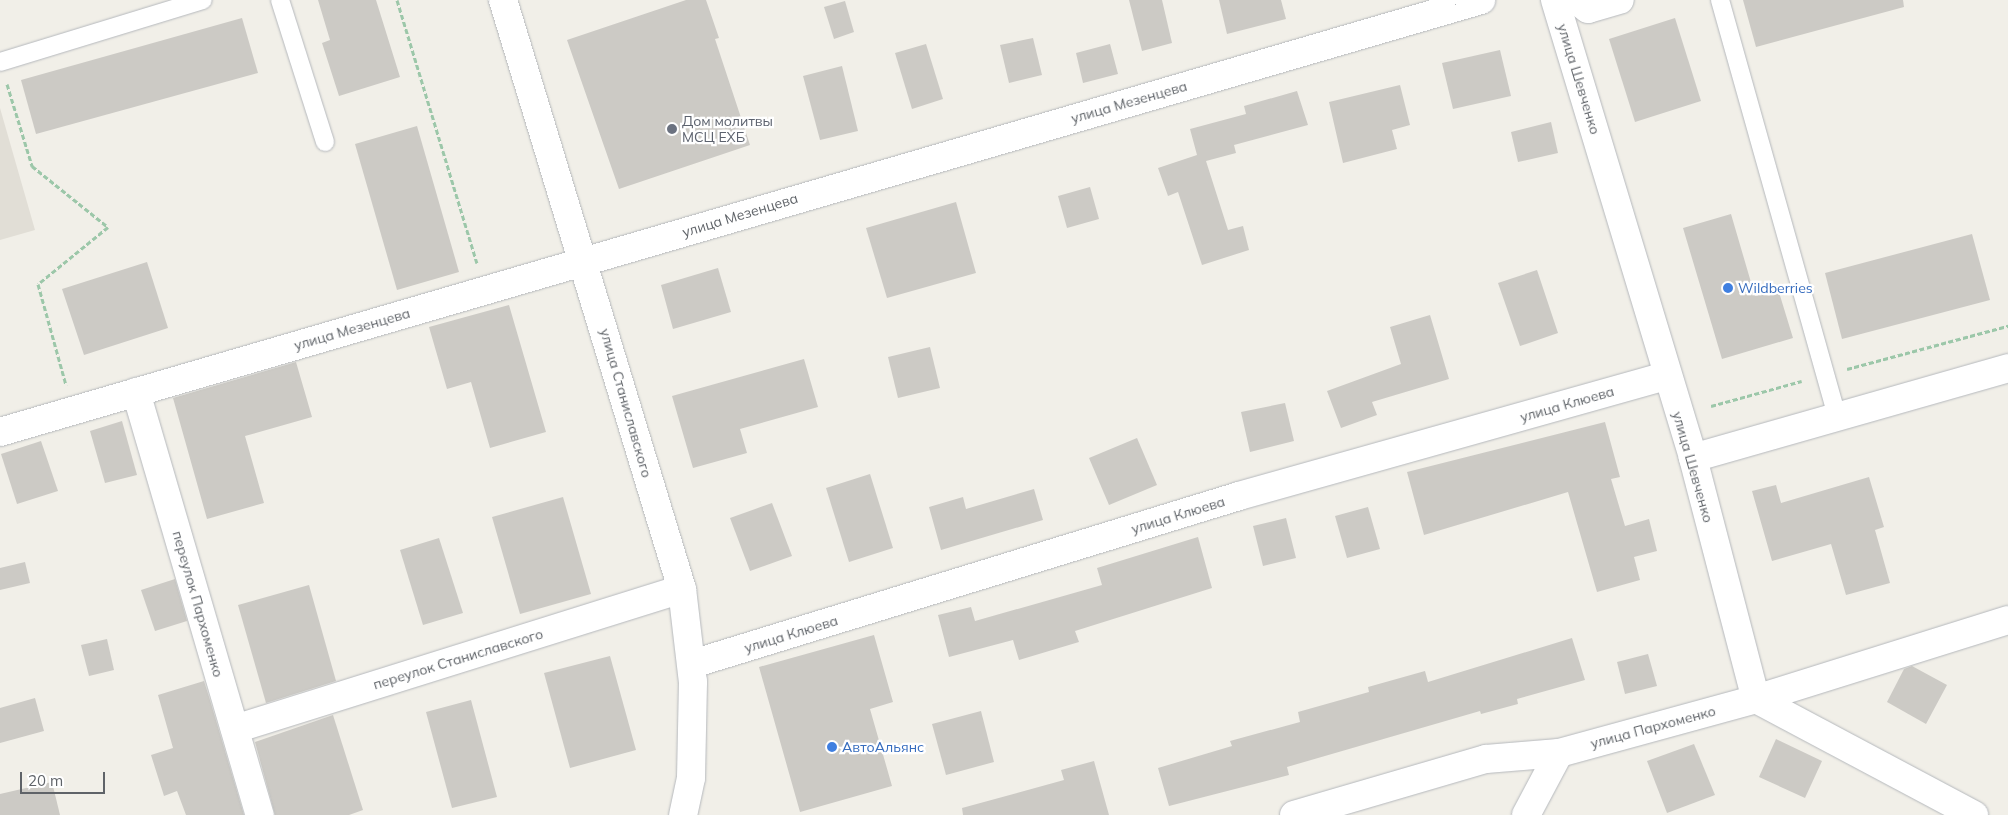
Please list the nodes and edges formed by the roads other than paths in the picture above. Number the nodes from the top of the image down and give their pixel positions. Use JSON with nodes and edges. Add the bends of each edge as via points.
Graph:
{"nodes":[{"id":1,"x":203,"y":0,"type":"edge"},
{"id":2,"x":280,"y":0,"type":"edge"},
{"id":3,"x":503,"y":0,"type":"edge"},
{"id":4,"x":1481,"y":0,"type":"edge"},
{"id":5,"x":1555,"y":0,"type":"edge"},
{"id":6,"x":1576,"y":0,"type":"edge"},
{"id":7,"x":1620,"y":0,"type":"edge"},
{"id":8,"x":1720,"y":0,"type":"edge"},
{"id":9,"x":0,"y":62,"type":"edge"},
{"id":10,"x":325,"y":142,"type":"dead end"},
{"id":11,"x":584,"y":262,"type":"junction"},
{"id":12,"x":2008,"y":368,"type":"edge"},
{"id":13,"x":1667,"y":376,"type":"junction"},
{"id":14,"x":136,"y":392,"type":"junction"},
{"id":15,"x":1837,"y":417,"type":"junction"},
{"id":16,"x":0,"y":432,"type":"edge"},
{"id":17,"x":1693,"y":458,"type":"junction"},
{"id":18,"x":682,"y":589,"type":"junction"},
{"id":19,"x":2008,"y":620,"type":"edge"},
{"id":20,"x":692,"y":664,"type":"junction"},
{"id":21,"x":1756,"y":699,"type":"junction"},
{"id":22,"x":235,"y":728,"type":"junction"},
{"id":23,"x":1559,"y":753,"type":"junction"},
{"id":24,"x":1962,"y":812,"type":"edge"},
{"id":25,"x":260,"y":815,"type":"edge"},
{"id":26,"x":683,"y":815,"type":"edge"},
{"id":27,"x":1294,"y":815,"type":"edge"},
{"id":28,"x":1526,"y":815,"type":"edge"}],
"edges":[{"from":1,"to":9,"type":"lane"},
{"from":2,"to":10,"type":"lane"},
{"from":3,"to":11,"type":"street","name":"улица Станиславского"},
{"from":4,"to":11,"type":"street","name":"улица Мезенцева"},
{"from":5,"to":13,"type":"street","name":"улица Шевченко"},
{"from":6,"to":7,"type":"street","via":[[1588,9]]},
{"from":8,"to":15,"type":"lane"},
{"from":11,"to":14,"type":"street","name":"улица Мезенцева"},
{"from":11,"to":18,"type":"street","name":"улица Станиславского"},
{"from":12,"to":15,"type":"street"},
{"from":13,"to":17,"type":"street","name":"улица Шевченко"},
{"from":13,"to":20,"type":"street","name":"улица Клюева","via":[[1239,496]]},
{"from":14,"to":16,"type":"street","name":"улица Мезенцева"},
{"from":14,"to":22,"type":"street","name":"переулок Пархоменко"},
{"from":15,"to":17,"type":"street"},
{"from":17,"to":21,"type":"street","name":"улица Шевченко"},
{"from":18,"to":20,"type":"street","name":"улица Станиславского"},
{"from":18,"to":22,"type":"street","name":"переулок Станиславского"},
{"from":19,"to":21,"type":"street","name":"улица Пархоменко"},
{"from":20,"to":26,"type":"street","name":"улица Станиславского","via":[[691,778]]},
{"from":21,"to":23,"type":"street","name":"улица Пархоменко"},
{"from":21,"to":24,"type":"street"},
{"from":22,"to":25,"type":"street","name":"переулок Пархоменко"},
{"from":23,"to":27,"type":"street","name":"улица Пархоменко","via":[[1486,759]]},
{"from":23,"to":28,"type":"street"}]}
